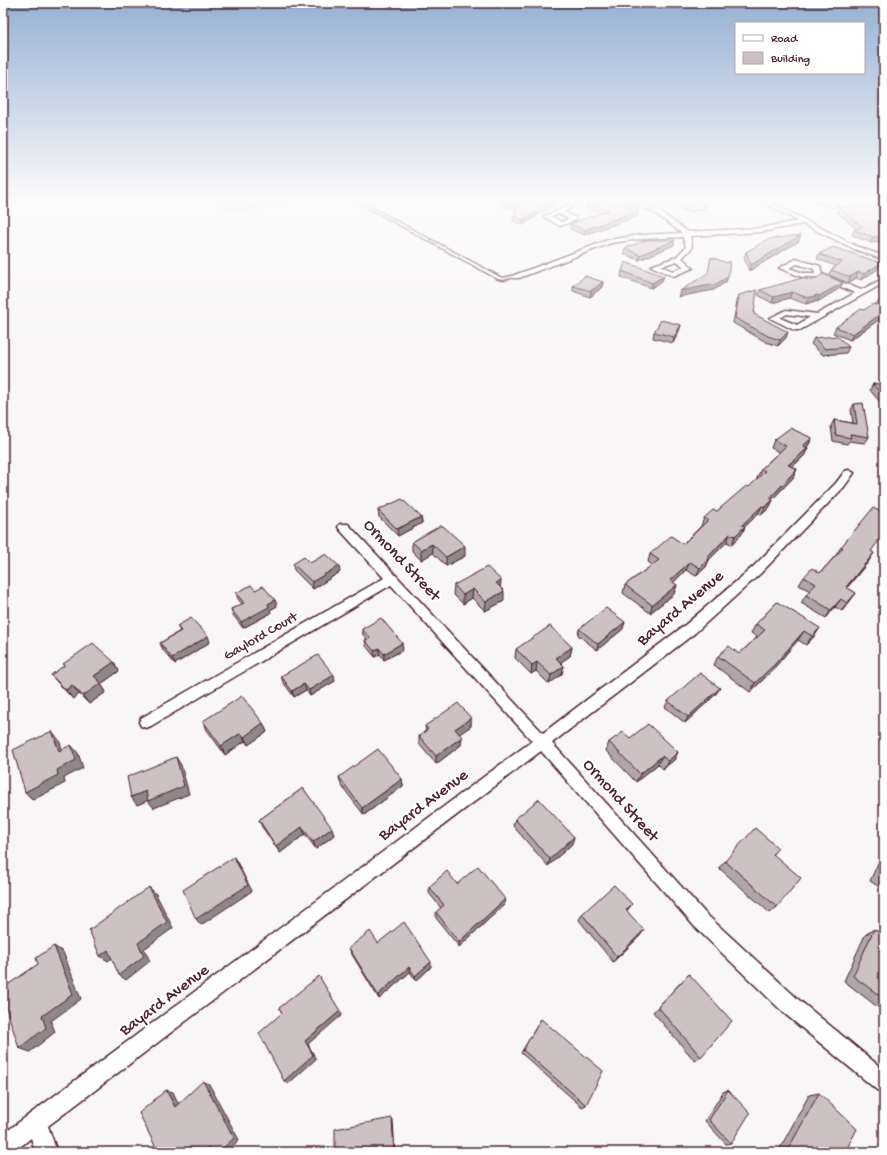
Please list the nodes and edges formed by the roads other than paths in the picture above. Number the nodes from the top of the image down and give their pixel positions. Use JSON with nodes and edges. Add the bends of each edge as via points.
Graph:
{"nodes":[{"id":1,"x":458,"y":256,"type":"edge"},
{"id":2,"x":570,"y":256,"type":"edge"},
{"id":3,"x":680,"y":256,"type":"edge"},
{"id":4,"x":678,"y":258,"type":"dead end"},
{"id":5,"x":516,"y":276,"type":"joint"},
{"id":6,"x":819,"y":276,"type":"edge"},
{"id":7,"x":884,"y":280,"type":"edge"},
{"id":8,"x":862,"y":293,"type":"junction"},
{"id":9,"x":818,"y":316,"type":"dead end"},
{"id":10,"x":849,"y":473,"type":"dead end"},
{"id":11,"x":344,"y":527,"type":"dead end"},
{"id":12,"x":392,"y":579,"type":"junction"},
{"id":13,"x":146,"y":722,"type":"dead end"},
{"id":14,"x":542,"y":742,"type":"junction"},
{"id":15,"x":884,"y":1083,"type":"edge"},
{"id":16,"x":37,"y":1122,"type":"junction"},
{"id":17,"x":3,"y":1147,"type":"edge"},
{"id":18,"x":46,"y":1152,"type":"edge"}],
"edges":[{"from":1,"to":5,"type":"lane","via":[[499,278]]},
{"from":2,"to":5,"type":"street"},
{"from":3,"to":4,"type":"street"},
{"from":6,"to":8,"type":"street"},
{"from":7,"to":8,"type":"street"},
{"from":8,"to":9,"type":"street"},
{"from":10,"to":14,"type":"street","name":"Bayard Avenue","via":[[757,570],[690,629]]},
{"from":11,"to":12,"type":"street","name":"Ormond Street"},
{"from":12,"to":13,"type":"street","name":"Gaylord Court"},
{"from":12,"to":14,"type":"street","name":"Ormond Street"},
{"from":14,"to":15,"type":"street","name":"Ormond Street","via":[[700,920],[792,1007]]},
{"from":14,"to":16,"type":"street","name":"Bayard Avenue"},
{"from":16,"to":17,"type":"street","name":"Bayard Avenue"},
{"from":16,"to":18,"type":"street"}]}
